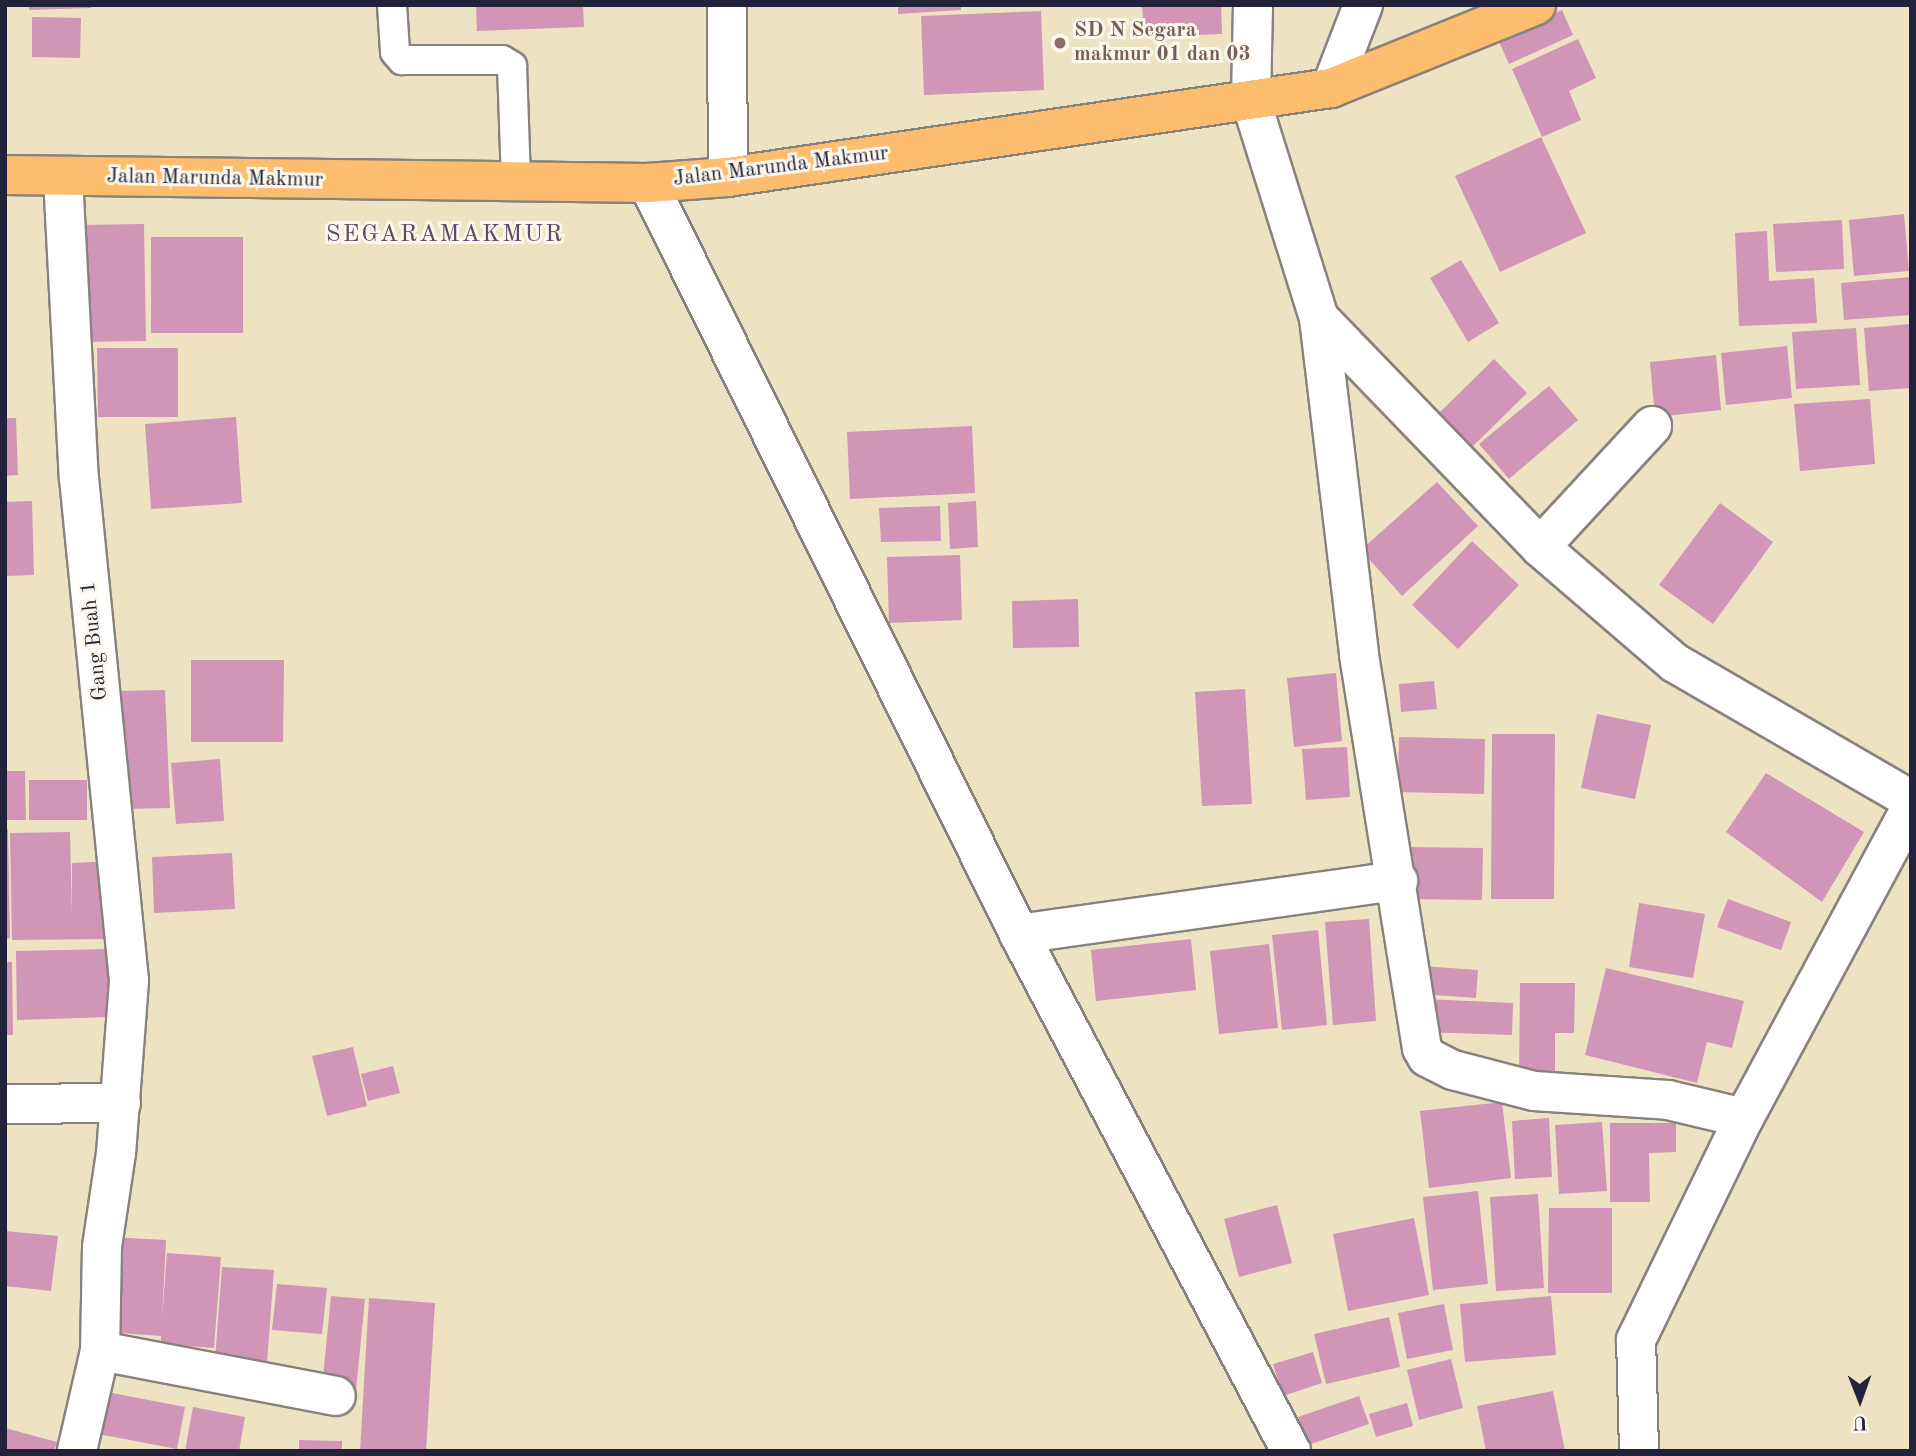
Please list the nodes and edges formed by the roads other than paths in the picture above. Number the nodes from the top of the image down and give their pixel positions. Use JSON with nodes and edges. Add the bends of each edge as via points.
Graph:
{"nodes":[{"id":1,"x":392,"y":5,"type":"edge"},
{"id":2,"x":727,"y":5,"type":"edge"},
{"id":3,"x":1253,"y":5,"type":"edge"},
{"id":4,"x":1363,"y":5,"type":"edge"},
{"id":5,"x":1536,"y":5,"type":"edge"},
{"id":6,"x":1331,"y":88,"type":"junction"},
{"id":7,"x":1251,"y":101,"type":"junction"},
{"id":8,"x":5,"y":175,"type":"edge"},
{"id":9,"x":63,"y":177,"type":"junction"},
{"id":10,"x":728,"y":177,"type":"junction"},
{"id":11,"x":516,"y":182,"type":"junction"},
{"id":12,"x":648,"y":183,"type":"junction"},
{"id":13,"x":1320,"y":318,"type":"junction"},
{"id":14,"x":1652,"y":426,"type":"dead end"},
{"id":15,"x":1540,"y":547,"type":"junction"},
{"id":16,"x":1911,"y":800,"type":"edge"},
{"id":17,"x":1911,"y":808,"type":"edge"},
{"id":18,"x":1398,"y":881,"type":"junction"},
{"id":19,"x":1019,"y":934,"type":"junction"},
{"id":20,"x":121,"y":1103,"type":"junction"},
{"id":21,"x":5,"y":1104,"type":"edge"},
{"id":22,"x":1744,"y":1118,"type":"junction"},
{"id":23,"x":100,"y":1352,"type":"junction"},
{"id":24,"x":336,"y":1396,"type":"dead end"},
{"id":25,"x":77,"y":1451,"type":"edge"},
{"id":26,"x":1291,"y":1451,"type":"edge"},
{"id":27,"x":1639,"y":1451,"type":"edge"}],
"edges":[{"from":1,"to":11,"type":"lane","via":[[396,52],[402,60],[502,60],[512,66]]},
{"from":2,"to":10,"type":"street"},
{"from":3,"to":7,"type":"street"},
{"from":4,"to":6,"type":"street"},
{"from":5,"to":6,"type":"main road","name":"Jalan Marunda Makmur"},
{"from":6,"to":7,"type":"main road","name":"Jalan Marunda Makmur"},
{"from":7,"to":10,"type":"main road","name":"Jalan Marunda Makmur"},
{"from":7,"to":13,"type":"street"},
{"from":8,"to":9,"type":"main road","name":"Jalan Marunda Makmur"},
{"from":9,"to":11,"type":"main road","name":"Jalan Marunda Makmur"},
{"from":9,"to":20,"type":"street","name":"Gang Buah 1","via":[[79,478],[129,981]]},
{"from":10,"to":12,"type":"main road","name":"Jalan Marunda Makmur"},
{"from":11,"to":12,"type":"main road","name":"Jalan Marunda Makmur"},
{"from":12,"to":19,"type":"street"},
{"from":13,"to":15,"type":"street"},
{"from":13,"to":18,"type":"street","via":[[1359,655]]},
{"from":14,"to":15,"type":"street"},
{"from":15,"to":16,"type":"street","via":[[1675,663]]},
{"from":17,"to":22,"type":"street"},
{"from":18,"to":19,"type":"street"},
{"from":18,"to":22,"type":"street","via":[[1427,1057],[1452,1070],[1534,1091],[1668,1100]]},
{"from":19,"to":26,"type":"street"},
{"from":20,"to":21,"type":"street"},
{"from":20,"to":23,"type":"street","name":"Gang Buah 1","via":[[103,1247]]},
{"from":22,"to":27,"type":"street","via":[[1633,1347]]},
{"from":23,"to":24,"type":"street"},
{"from":23,"to":25,"type":"street","name":"Gang Buah 1"}]}
